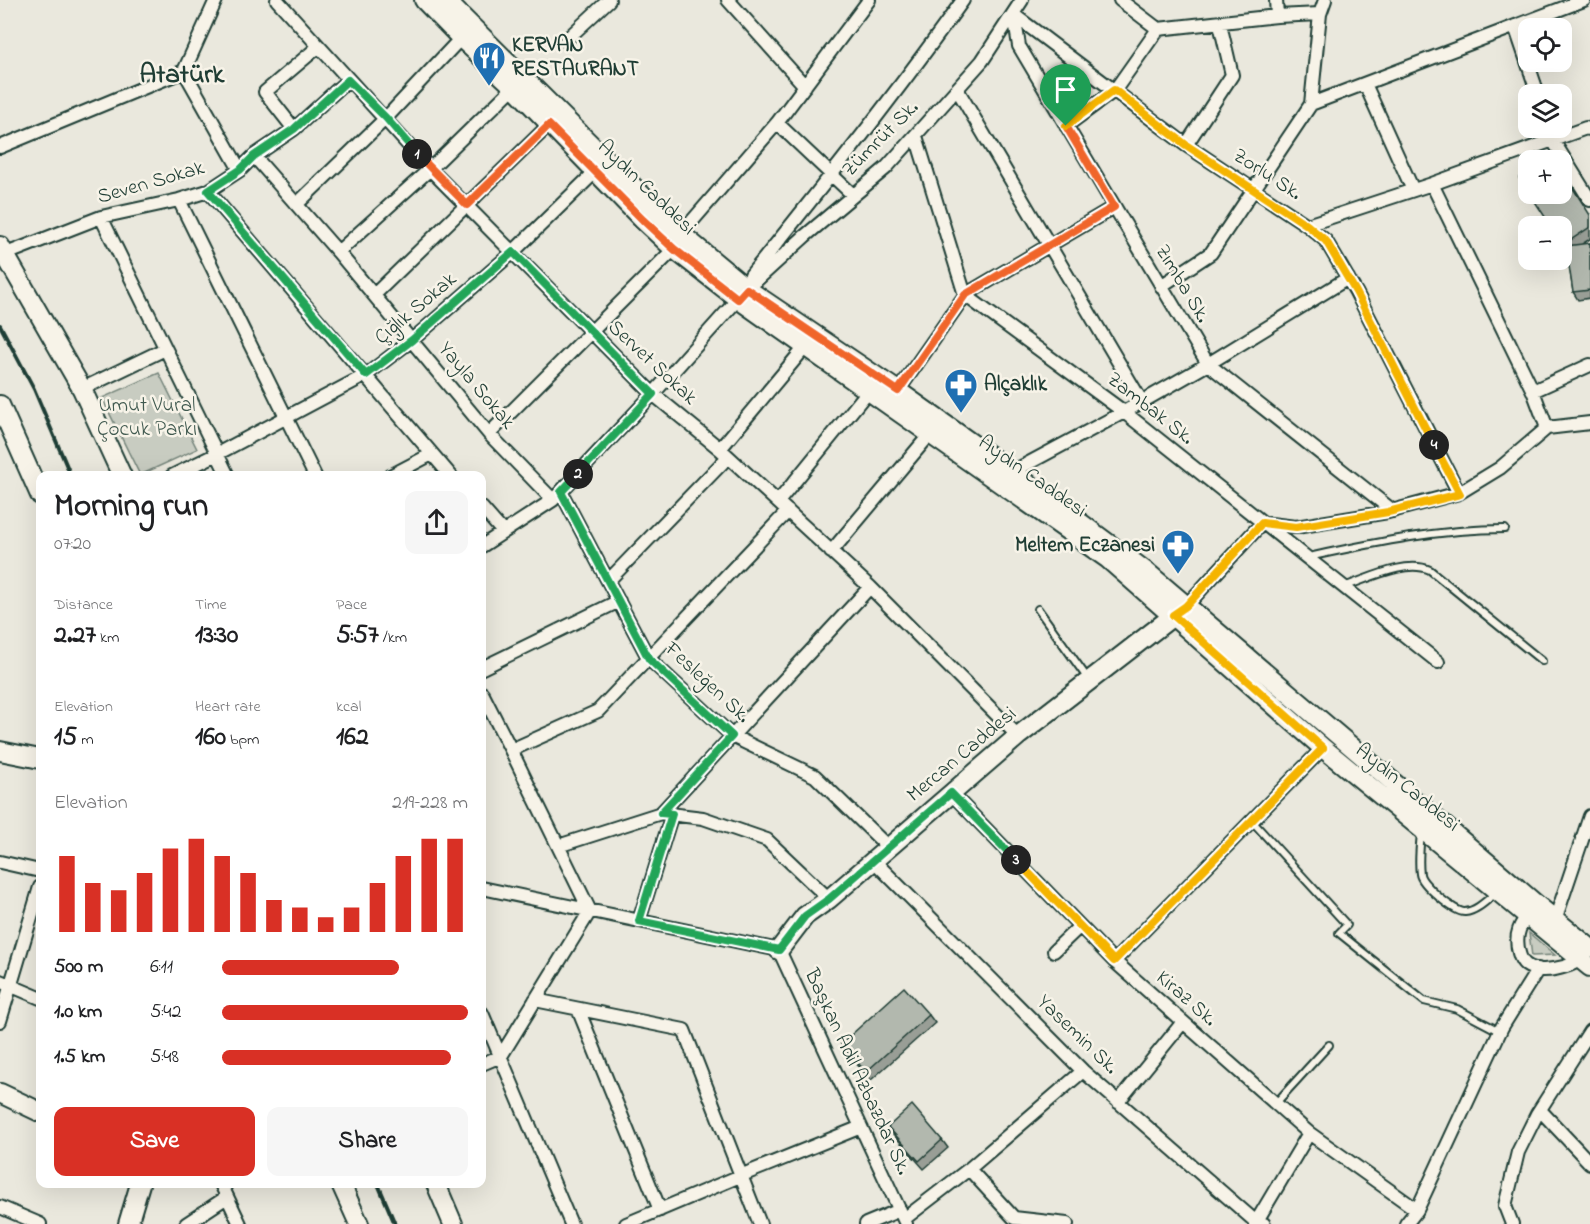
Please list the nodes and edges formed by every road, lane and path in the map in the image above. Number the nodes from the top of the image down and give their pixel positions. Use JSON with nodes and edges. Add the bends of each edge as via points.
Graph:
{"nodes":[{"id":1,"x":216,"y":0,"type":"edge"},
{"id":2,"x":277,"y":0,"type":"edge"},
{"id":3,"x":424,"y":0,"type":"edge"},
{"id":4,"x":445,"y":0,"type":"edge"},
{"id":5,"x":609,"y":0,"type":"edge"},
{"id":6,"x":728,"y":0,"type":"edge"},
{"id":7,"x":869,"y":0,"type":"edge"},
{"id":8,"x":963,"y":0,"type":"edge"},
{"id":9,"x":1022,"y":0,"type":"edge"},
{"id":10,"x":1120,"y":0,"type":"edge"},
{"id":11,"x":1276,"y":0,"type":"edge"},
{"id":12,"x":1325,"y":0,"type":"edge"},
{"id":13,"x":1587,"y":0,"type":"edge"},
{"id":14,"x":1320,"y":14,"type":"junction"},
{"id":15,"x":1014,"y":15,"type":"junction"},
{"id":16,"x":1277,"y":16,"type":"junction"},
{"id":17,"x":1220,"y":24,"type":"junction"},
{"id":18,"x":1515,"y":26,"type":"junction"},
{"id":19,"x":1158,"y":29,"type":"junction"},
{"id":20,"x":461,"y":38,"type":"junction"},
{"id":21,"x":566,"y":40,"type":"dead end"},
{"id":22,"x":318,"y":47,"type":"junction"},
{"id":23,"x":184,"y":71,"type":"junction"},
{"id":24,"x":348,"y":80,"type":"junction"},
{"id":25,"x":1365,"y":84,"type":"junction"},
{"id":26,"x":1535,"y":84,"type":"edge"},
{"id":27,"x":805,"y":86,"type":"junction"},
{"id":28,"x":514,"y":87,"type":"junction"},
{"id":29,"x":957,"y":88,"type":"junction"},
{"id":30,"x":1114,"y":90,"type":"junction"},
{"id":31,"x":1311,"y":104,"type":"junction"},
{"id":32,"x":386,"y":118,"type":"junction"},
{"id":33,"x":777,"y":123,"type":"junction"},
{"id":34,"x":549,"y":125,"type":"junction"},
{"id":35,"x":1066,"y":126,"type":"junction"},
{"id":36,"x":294,"y":129,"type":"junction"},
{"id":37,"x":1590,"y":129,"type":"edge"},
{"id":38,"x":1572,"y":130,"type":"edge"},
{"id":39,"x":915,"y":136,"type":"junction"},
{"id":40,"x":1539,"y":138,"type":"edge"},
{"id":41,"x":1554,"y":138,"type":"edge"},
{"id":42,"x":1186,"y":145,"type":"junction"},
{"id":43,"x":0,"y":147,"type":"edge"},
{"id":44,"x":254,"y":156,"type":"junction"},
{"id":45,"x":430,"y":169,"type":"junction"},
{"id":46,"x":240,"y":170,"type":"junction"},
{"id":47,"x":596,"y":171,"type":"junction"},
{"id":48,"x":832,"y":176,"type":"junction"},
{"id":49,"x":1432,"y":184,"type":"junction"},
{"id":50,"x":1252,"y":190,"type":"junction"},
{"id":51,"x":1413,"y":190,"type":"junction"},
{"id":52,"x":208,"y":191,"type":"junction"},
{"id":53,"x":853,"y":195,"type":"junction"},
{"id":54,"x":179,"y":200,"type":"junction"},
{"id":55,"x":1590,"y":200,"type":"edge"},
{"id":56,"x":297,"y":204,"type":"junction"},
{"id":57,"x":467,"y":205,"type":"junction"},
{"id":58,"x":1114,"y":207,"type":"junction"},
{"id":59,"x":101,"y":217,"type":"junction"},
{"id":60,"x":1307,"y":225,"type":"junction"},
{"id":61,"x":678,"y":241,"type":"junction"},
{"id":62,"x":1050,"y":244,"type":"junction"},
{"id":63,"x":3,"y":250,"type":"edge"},
{"id":64,"x":338,"y":252,"type":"junction"},
{"id":65,"x":513,"y":252,"type":"junction"},
{"id":66,"x":1348,"y":278,"type":"junction"},
{"id":67,"x":1161,"y":286,"type":"junction"},
{"id":68,"x":743,"y":294,"type":"junction"},
{"id":69,"x":374,"y":295,"type":"junction"},
{"id":70,"x":965,"y":295,"type":"junction"},
{"id":71,"x":590,"y":331,"type":"junction"},
{"id":72,"x":412,"y":340,"type":"junction"},
{"id":73,"x":806,"y":346,"type":"junction"},
{"id":74,"x":165,"y":349,"type":"junction"},
{"id":75,"x":1208,"y":364,"type":"junction"},
{"id":76,"x":1590,"y":365,"type":"edge"},
{"id":77,"x":366,"y":375,"type":"junction"},
{"id":78,"x":82,"y":389,"type":"junction"},
{"id":79,"x":869,"y":390,"type":"junction"},
{"id":80,"x":898,"y":391,"type":"junction"},
{"id":81,"x":1533,"y":391,"type":"junction"},
{"id":82,"x":653,"y":394,"type":"junction"},
{"id":83,"x":1142,"y":402,"type":"junction"},
{"id":84,"x":0,"y":405,"type":"edge"},
{"id":85,"x":1124,"y":412,"type":"junction"},
{"id":86,"x":286,"y":417,"type":"junction"},
{"id":87,"x":1590,"y":423,"type":"edge"},
{"id":88,"x":1547,"y":428,"type":"junction"},
{"id":89,"x":931,"y":433,"type":"junction"},
{"id":90,"x":489,"y":434,"type":"junction"},
{"id":91,"x":724,"y":453,"type":"junction"},
{"id":92,"x":217,"y":454,"type":"junction"},
{"id":93,"x":432,"y":454,"type":"junction"},
{"id":94,"x":120,"y":471,"type":"edge"},
{"id":95,"x":182,"y":471,"type":"edge"},
{"id":96,"x":226,"y":471,"type":"edge"},
{"id":97,"x":313,"y":471,"type":"edge"},
{"id":98,"x":400,"y":471,"type":"edge"},
{"id":99,"x":447,"y":471,"type":"edge"},
{"id":100,"x":1012,"y":472,"type":"junction"},
{"id":101,"x":36,"y":486,"type":"edge"},
{"id":102,"x":1460,"y":494,"type":"junction"},
{"id":103,"x":557,"y":496,"type":"junction"},
{"id":104,"x":778,"y":502,"type":"junction"},
{"id":105,"x":1393,"y":511,"type":"junction"},
{"id":106,"x":788,"y":512,"type":"junction"},
{"id":107,"x":486,"y":513,"type":"edge"},
{"id":108,"x":1262,"y":523,"type":"junction"},
{"id":109,"x":1506,"y":529,"type":"dead end"},
{"id":110,"x":503,"y":532,"type":"junction"},
{"id":111,"x":486,"y":543,"type":"edge"},
{"id":112,"x":831,"y":552,"type":"junction"},
{"id":113,"x":1306,"y":558,"type":"junction"},
{"id":114,"x":608,"y":581,"type":"junction"},
{"id":115,"x":870,"y":587,"type":"junction"},
{"id":116,"x":1343,"y":587,"type":"junction"},
{"id":117,"x":619,"y":601,"type":"junction"},
{"id":118,"x":1038,"y":609,"type":"dead end"},
{"id":119,"x":1180,"y":610,"type":"junction"},
{"id":120,"x":649,"y":659,"type":"junction"},
{"id":121,"x":1542,"y":661,"type":"dead end"},
{"id":122,"x":1438,"y":662,"type":"dead end"},
{"id":123,"x":486,"y":666,"type":"edge"},
{"id":124,"x":1089,"y":681,"type":"junction"},
{"id":125,"x":486,"y":701,"type":"edge"},
{"id":126,"x":732,"y":736,"type":"junction"},
{"id":127,"x":1018,"y":736,"type":"junction"},
{"id":128,"x":1323,"y":748,"type":"junction"},
{"id":129,"x":512,"y":750,"type":"junction"},
{"id":130,"x":0,"y":751,"type":"edge"},
{"id":131,"x":36,"y":758,"type":"edge"},
{"id":132,"x":951,"y":793,"type":"junction"},
{"id":133,"x":667,"y":814,"type":"junction"},
{"id":134,"x":1590,"y":816,"type":"edge"},
{"id":135,"x":1252,"y":820,"type":"junction"},
{"id":136,"x":1421,"y":828,"type":"junction"},
{"id":137,"x":558,"y":846,"type":"junction"},
{"id":138,"x":888,"y":848,"type":"junction"},
{"id":139,"x":873,"y":860,"type":"junction"},
{"id":140,"x":0,"y":862,"type":"edge"},
{"id":141,"x":36,"y":870,"type":"edge"},
{"id":142,"x":486,"y":889,"type":"edge"},
{"id":143,"x":1498,"y":891,"type":"junction"},
{"id":144,"x":36,"y":898,"type":"edge"},
{"id":145,"x":829,"y":899,"type":"junction"},
{"id":146,"x":1532,"y":910,"type":"junction"},
{"id":147,"x":590,"y":911,"type":"junction"},
{"id":148,"x":1555,"y":920,"type":"junction"},
{"id":149,"x":639,"y":921,"type":"junction"},
{"id":150,"x":1080,"y":926,"type":"junction"},
{"id":151,"x":779,"y":950,"type":"junction"},
{"id":152,"x":1054,"y":951,"type":"dead end"},
{"id":153,"x":1588,"y":956,"type":"edge"},
{"id":154,"x":1114,"y":961,"type":"junction"},
{"id":155,"x":1538,"y":969,"type":"junction"},
{"id":156,"x":5,"y":983,"type":"edge"},
{"id":157,"x":36,"y":996,"type":"edge"},
{"id":158,"x":536,"y":1000,"type":"junction"},
{"id":159,"x":578,"y":1009,"type":"junction"},
{"id":160,"x":0,"y":1021,"type":"edge"},
{"id":161,"x":486,"y":1022,"type":"edge"},
{"id":162,"x":1183,"y":1022,"type":"junction"},
{"id":163,"x":1499,"y":1031,"type":"junction"},
{"id":164,"x":1590,"y":1031,"type":"edge"},
{"id":165,"x":1329,"y":1045,"type":"dead end"},
{"id":166,"x":501,"y":1056,"type":"junction"},
{"id":167,"x":486,"y":1062,"type":"edge"},
{"id":168,"x":1083,"y":1071,"type":"junction"},
{"id":169,"x":0,"y":1092,"type":"edge"},
{"id":170,"x":1118,"y":1102,"type":"junction"},
{"id":171,"x":1275,"y":1104,"type":"junction"},
{"id":172,"x":36,"y":1110,"type":"edge"},
{"id":173,"x":1540,"y":1110,"type":"junction"},
{"id":174,"x":861,"y":1127,"type":"junction"},
{"id":175,"x":1309,"y":1133,"type":"junction"},
{"id":176,"x":1590,"y":1163,"type":"edge"},
{"id":177,"x":969,"y":1169,"type":"junction"},
{"id":178,"x":740,"y":1176,"type":"junction"},
{"id":179,"x":139,"y":1188,"type":"edge"},
{"id":180,"x":223,"y":1188,"type":"edge"},
{"id":181,"x":343,"y":1188,"type":"edge"},
{"id":182,"x":438,"y":1188,"type":"edge"},
{"id":183,"x":228,"y":1197,"type":"junction"},
{"id":184,"x":0,"y":1206,"type":"edge"},
{"id":185,"x":660,"y":1209,"type":"junction"},
{"id":186,"x":1417,"y":1210,"type":"junction"},
{"id":187,"x":904,"y":1218,"type":"edge"},
{"id":188,"x":1259,"y":1223,"type":"edge"},
{"id":189,"x":40,"y":1224,"type":"edge"},
{"id":190,"x":128,"y":1224,"type":"edge"},
{"id":191,"x":186,"y":1224,"type":"edge"},
{"id":192,"x":240,"y":1224,"type":"edge"},
{"id":193,"x":359,"y":1224,"type":"edge"},
{"id":194,"x":453,"y":1224,"type":"edge"},
{"id":195,"x":571,"y":1224,"type":"edge"},
{"id":196,"x":626,"y":1224,"type":"edge"},
{"id":197,"x":760,"y":1224,"type":"edge"},
{"id":198,"x":866,"y":1224,"type":"edge"},
{"id":199,"x":1067,"y":1224,"type":"edge"},
{"id":200,"x":1406,"y":1224,"type":"edge"},
{"id":201,"x":1512,"y":1224,"type":"edge"}],
"edges":[{"from":1,"to":23,"type":"street"},
{"from":2,"to":22,"type":"street","name":"Servet Sokak"},
{"from":3,"to":20,"type":"main road","name":"Aydın Caddesi"},
{"from":4,"to":61,"type":"main road","name":"Aydın Caddesi"},
{"from":5,"to":21,"type":"street"},
{"from":6,"to":27,"type":"street"},
{"from":7,"to":27,"type":"street"},
{"from":8,"to":48,"type":"street"},
{"from":9,"to":15,"type":"street","name":"Zümrüt Sk."},
{"from":10,"to":19,"type":"street"},
{"from":11,"to":16,"type":"street"},
{"from":12,"to":14,"type":"street"},
{"from":13,"to":18,"type":"street"},
{"from":14,"to":16,"type":"street"},
{"from":14,"to":31,"type":"street"},
{"from":15,"to":29,"type":"street","name":"Zümrüt Sk.","via":[[982,61]]},
{"from":15,"to":30,"type":"street","name":"Zorlu Sk."},
{"from":15,"to":35,"type":"street","name":"Zımba Sk.","via":[[1019,46]]},
{"from":16,"to":17,"type":"street"},
{"from":17,"to":19,"type":"street"},
{"from":17,"to":42,"type":"street","via":[[1232,75]]},
{"from":18,"to":25,"type":"street"},
{"from":18,"to":26,"type":"street"},
{"from":19,"to":30,"type":"street"},
{"from":20,"to":28,"type":"main road","name":"Aydın Caddesi"},
{"from":20,"to":32,"type":"street"},
{"from":22,"to":24,"type":"street","name":"Servet Sokak"},
{"from":22,"to":36,"type":"street","via":[[265,92]]},
{"from":23,"to":43,"type":"street"},
{"from":23,"to":46,"type":"street"},
{"from":24,"to":32,"type":"street","name":"Servet Sokak"},
{"from":24,"to":36,"type":"street","name":"Seven Sokak"},
{"from":25,"to":31,"type":"street"},
{"from":25,"to":51,"type":"street"},
{"from":27,"to":33,"type":"street"},
{"from":28,"to":34,"type":"main road","name":"Aydın Caddesi"},
{"from":28,"to":45,"type":"street"},
{"from":29,"to":39,"type":"street","name":"Zümrüt Sk."},
{"from":29,"to":62,"type":"street"},
{"from":30,"to":35,"type":"street"},
{"from":30,"to":42,"type":"street","name":"Zorlu Sk."},
{"from":31,"to":50,"type":"street"},
{"from":32,"to":45,"type":"street","name":"Servet Sokak"},
{"from":32,"to":56,"type":"street"},
{"from":33,"to":48,"type":"street"},
{"from":33,"to":61,"type":"street"},
{"from":34,"to":47,"type":"main road","name":"Aydın Caddesi"},
{"from":34,"to":57,"type":"street"},
{"from":35,"to":58,"type":"street","name":"Zımba Sk."},
{"from":36,"to":44,"type":"street","name":"Seven Sokak"},
{"from":37,"to":38,"type":"street"},
{"from":39,"to":53,"type":"street","name":"Zümrüt Sk.","via":[[886,168]]},
{"from":39,"to":70,"type":"street"},
{"from":40,"to":49,"type":"street"},
{"from":41,"to":55,"type":"street"},
{"from":42,"to":50,"type":"street","name":"Zorlu Sk."},
{"from":44,"to":46,"type":"street","name":"Seven Sokak"},
{"from":44,"to":56,"type":"street","name":"Yayla Sokak"},
{"from":45,"to":57,"type":"street","name":"Servet Sokak"},
{"from":45,"to":64,"type":"street"},
{"from":46,"to":52,"type":"street","name":"Seven Sokak"},
{"from":47,"to":61,"type":"main road","name":"Aydın Caddesi","via":[[643,220]]},
{"from":47,"to":65,"type":"street","name":"Çığlık Sokak"},
{"from":48,"to":53,"type":"street"},
{"from":48,"to":68,"type":"street","via":[[751,275]]},
{"from":49,"to":51,"type":"street"},
{"from":49,"to":81,"type":"street"},
{"from":50,"to":60,"type":"street","name":"Zorlu Sk."},
{"from":50,"to":67,"type":"street","via":[[1211,253]]},
{"from":51,"to":60,"type":"street"},
{"from":52,"to":54,"type":"street","name":"Seven Sokak"},
{"from":52,"to":77,"type":"street"},
{"from":53,"to":68,"type":"street","name":"Zümrüt Sk."},
{"from":54,"to":59,"type":"street","name":"Seven Sokak"},
{"from":54,"to":86,"type":"street"},
{"from":56,"to":64,"type":"street","name":"Yayla Sokak"},
{"from":57,"to":65,"type":"street","name":"Servet Sokak"},
{"from":57,"to":69,"type":"street"},
{"from":58,"to":62,"type":"street"},
{"from":58,"to":67,"type":"street","name":"Zımba Sk."},
{"from":59,"to":63,"type":"street","name":"Seven Sokak"},
{"from":59,"to":74,"type":"street"},
{"from":60,"to":66,"type":"street","name":"Zorlu Sk.","via":[[1326,241]]},
{"from":61,"to":68,"type":"main road","name":"Aydın Caddesi"},
{"from":61,"to":71,"type":"street"},
{"from":62,"to":70,"type":"street"},
{"from":62,"to":83,"type":"street"},
{"from":63,"to":78,"type":"main road"},
{"from":64,"to":69,"type":"street","name":"Yayla Sokak"},
{"from":65,"to":71,"type":"street","name":"Servet Sokak"},
{"from":65,"to":72,"type":"street","name":"Çığlık Sokak"},
{"from":66,"to":75,"type":"street"},
{"from":66,"to":102,"type":"street","name":"Zorlu Sk."},
{"from":67,"to":75,"type":"street","name":"Zımba Sk."},
{"from":68,"to":73,"type":"main road","name":"Aydın Caddesi"},
{"from":68,"to":80,"type":"main road","name":"Aydın Caddesi"},
{"from":68,"to":82,"type":"street"},
{"from":69,"to":72,"type":"street","name":"Yayla Sokak"},
{"from":70,"to":80,"type":"street"},
{"from":70,"to":85,"type":"street","name":"Zambak Sk."},
{"from":71,"to":82,"type":"street","name":"Servet Sokak"},
{"from":71,"to":90,"type":"street"},
{"from":72,"to":77,"type":"street","name":"Çığlık Sokak"},
{"from":72,"to":90,"type":"street","name":"Yayla Sokak"},
{"from":73,"to":79,"type":"main road","name":"Aydın Caddesi"},
{"from":73,"to":91,"type":"street"},
{"from":74,"to":78,"type":"street"},
{"from":74,"to":92,"type":"street"},
{"from":75,"to":83,"type":"street"},
{"from":75,"to":105,"type":"street","name":"Zımba Sk."},
{"from":76,"to":81,"type":"street"},
{"from":77,"to":86,"type":"street","name":"Çığlık Sokak"},
{"from":77,"to":93,"type":"street"},
{"from":78,"to":94,"type":"main road"},
{"from":79,"to":89,"type":"main road","name":"Aydın Caddesi"},
{"from":79,"to":104,"type":"street"},
{"from":80,"to":100,"type":"main road","name":"Aydın Caddesi"},
{"from":81,"to":88,"type":"street"},
{"from":82,"to":91,"type":"street","name":"Servet Sokak"},
{"from":82,"to":103,"type":"street"},
{"from":83,"to":85,"type":"street"},
{"from":84,"to":101,"type":"main road"},
{"from":85,"to":100,"type":"street"},
{"from":85,"to":108,"type":"street","name":"Zambak Sk."},
{"from":86,"to":92,"type":"street","name":"Çığlık Sokak"},
{"from":86,"to":97,"type":"street"},
{"from":87,"to":88,"type":"street"},
{"from":88,"to":102,"type":"street","via":[[1500,468]]},
{"from":89,"to":112,"type":"street"},
{"from":89,"to":119,"type":"main road","name":"Aydın Caddesi"},
{"from":90,"to":103,"type":"street","name":"Yayla Sokak"},
{"from":91,"to":104,"type":"street","name":"Servet Sokak"},
{"from":91,"to":114,"type":"street"},
{"from":92,"to":95,"type":"street","name":"Çığlık Sokak"},
{"from":92,"to":96,"type":"street"},
{"from":93,"to":98,"type":"street"},
{"from":93,"to":99,"type":"street"},
{"from":100,"to":119,"type":"main road","name":"Aydın Caddesi","via":[[1148,573]]},
{"from":102,"to":105,"type":"street"},
{"from":103,"to":110,"type":"street"},
{"from":103,"to":114,"type":"street","name":"Fesleğen Sk."},
{"from":104,"to":106,"type":"street","name":"Servet Sokak"},
{"from":105,"to":108,"type":"street","via":[[1296,527]]},
{"from":106,"to":112,"type":"street","name":"Servet Sokak"},
{"from":106,"to":120,"type":"street"},
{"from":107,"to":110,"type":"street"},
{"from":108,"to":113,"type":"street","name":"Zambak Sk."},
{"from":108,"to":119,"type":"street"},
{"from":109,"to":113,"type":"lane","via":[[1424,534]]},
{"from":110,"to":111,"type":"street"},
{"from":112,"to":115,"type":"street","name":"Servet Sokak"},
{"from":113,"to":116,"type":"street","name":"Zambak Sk."},
{"from":114,"to":117,"type":"street","name":"Fesleğen Sk."},
{"from":115,"to":126,"type":"street"},
{"from":115,"to":127,"type":"street","name":"Servet Sokak"},
{"from":116,"to":121,"type":"lane","via":[[1404,567],[1424,567]]},
{"from":116,"to":122,"type":"street","name":"Zambak Sk."},
{"from":117,"to":120,"type":"street","name":"Fesleğen Sk."},
{"from":117,"to":123,"type":"street"},
{"from":118,"to":124,"type":"lane"},
{"from":119,"to":124,"type":"main road","name":"Mercan Caddesi"},
{"from":119,"to":128,"type":"main road","name":"Aydın Caddesi"},
{"from":119,"to":146,"type":"main road","name":"Aydın Caddesi"},
{"from":120,"to":126,"type":"street","name":"Fesleğen Sk."},
{"from":120,"to":129,"type":"street","via":[[598,711]]},
{"from":124,"to":127,"type":"main road","name":"Mercan Caddesi"},
{"from":125,"to":129,"type":"street"},
{"from":126,"to":133,"type":"street"},
{"from":126,"to":138,"type":"street","name":"Fesleğen Sk.","via":[[815,776]]},
{"from":127,"to":132,"type":"main road","name":"Mercan Caddesi"},
{"from":128,"to":135,"type":"street"},
{"from":128,"to":136,"type":"main road","name":"Aydın Caddesi"},
{"from":129,"to":137,"type":"street"},
{"from":130,"to":131,"type":"main road"},
{"from":132,"to":138,"type":"main road","name":"Mercan Caddesi"},
{"from":132,"to":150,"type":"street","name":"Kiraz Sk."},
{"from":133,"to":137,"type":"street"},
{"from":133,"to":145,"type":"street","via":[[703,818],[767,840]]},
{"from":133,"to":149,"type":"street"},
{"from":134,"to":148,"type":"street"},
{"from":135,"to":154,"type":"street"},
{"from":135,"to":163,"type":"lane","via":[[1347,925],[1339,933],[1424,1001],[1457,1009]]},
{"from":136,"to":143,"type":"main road","name":"Aydın Caddesi"},
{"from":136,"to":143,"type":"lane","via":[[1419,876],[1457,911],[1478,907]]},
{"from":137,"to":147,"type":"street"},
{"from":138,"to":139,"type":"main road","name":"Mercan Caddesi"},
{"from":139,"to":145,"type":"main road","name":"Mercan Caddesi"},
{"from":139,"to":168,"type":"street","name":"Yasemin Sk."},
{"from":140,"to":141,"type":"street"},
{"from":142,"to":147,"type":"street"},
{"from":143,"to":146,"type":"main road","name":"Aydın Caddesi"},
{"from":144,"to":156,"type":"street"},
{"from":145,"to":151,"type":"main road","name":"Mercan Caddesi","via":[[805,916]]},
{"from":146,"to":148,"type":"main road","name":"Aydın Caddesi"},
{"from":146,"to":153,"type":"main road","name":"Aydın Caddesi"},
{"from":146,"to":155,"type":"street","via":[[1519,927],[1517,946],[1526,965]]},
{"from":147,"to":149,"type":"street"},
{"from":147,"to":158,"type":"street"},
{"from":148,"to":153,"type":"main road","name":"Aydın Caddesi"},
{"from":149,"to":151,"type":"street"},
{"from":150,"to":152,"type":"street"},
{"from":150,"to":154,"type":"street","name":"Kiraz Sk."},
{"from":151,"to":174,"type":"street","name":"Başkan Adil Azbazdar Sk."},
{"from":153,"to":155,"type":"street","via":[[1562,968]]},
{"from":154,"to":162,"type":"street","name":"Kiraz Sk."},
{"from":155,"to":163,"type":"street"},
{"from":156,"to":157,"type":"street"},
{"from":156,"to":160,"type":"street"},
{"from":158,"to":159,"type":"street"},
{"from":158,"to":166,"type":"street"},
{"from":159,"to":178,"type":"street","via":[[684,1030]]},
{"from":159,"to":185,"type":"street"},
{"from":161,"to":166,"type":"street"},
{"from":162,"to":170,"type":"street"},
{"from":162,"to":171,"type":"street","name":"Kiraz Sk."},
{"from":163,"to":186,"type":"street"},
{"from":164,"to":173,"type":"street"},
{"from":165,"to":171,"type":"lane"},
{"from":166,"to":167,"type":"street"},
{"from":166,"to":195,"type":"street"},
{"from":168,"to":170,"type":"street","name":"Yasemin Sk."},
{"from":168,"to":177,"type":"street"},
{"from":169,"to":172,"type":"main road"},
{"from":170,"to":188,"type":"street","name":"Yasemin Sk."},
{"from":171,"to":175,"type":"street","name":"Kiraz Sk."},
{"from":173,"to":176,"type":"street"},
{"from":173,"to":201,"type":"street","via":[[1518,1152],[1505,1206]]},
{"from":174,"to":178,"type":"street"},
{"from":174,"to":187,"type":"street","name":"Başkan Adil Azbazdar Sk."},
{"from":175,"to":186,"type":"street","name":"Kiraz Sk."},
{"from":175,"to":188,"type":"street"},
{"from":177,"to":187,"type":"street"},
{"from":177,"to":199,"type":"street","via":[[1014,1218]]},
{"from":178,"to":185,"type":"street"},
{"from":178,"to":197,"type":"street"},
{"from":179,"to":190,"type":"main road"},
{"from":180,"to":183,"type":"street"},
{"from":181,"to":193,"type":"main road"},
{"from":182,"to":194,"type":"main road"},
{"from":183,"to":191,"type":"street"},
{"from":183,"to":192,"type":"street"},
{"from":184,"to":189,"type":"street"},
{"from":185,"to":196,"type":"street"},
{"from":186,"to":200,"type":"street"},
{"from":187,"to":198,"type":"street"}]}
